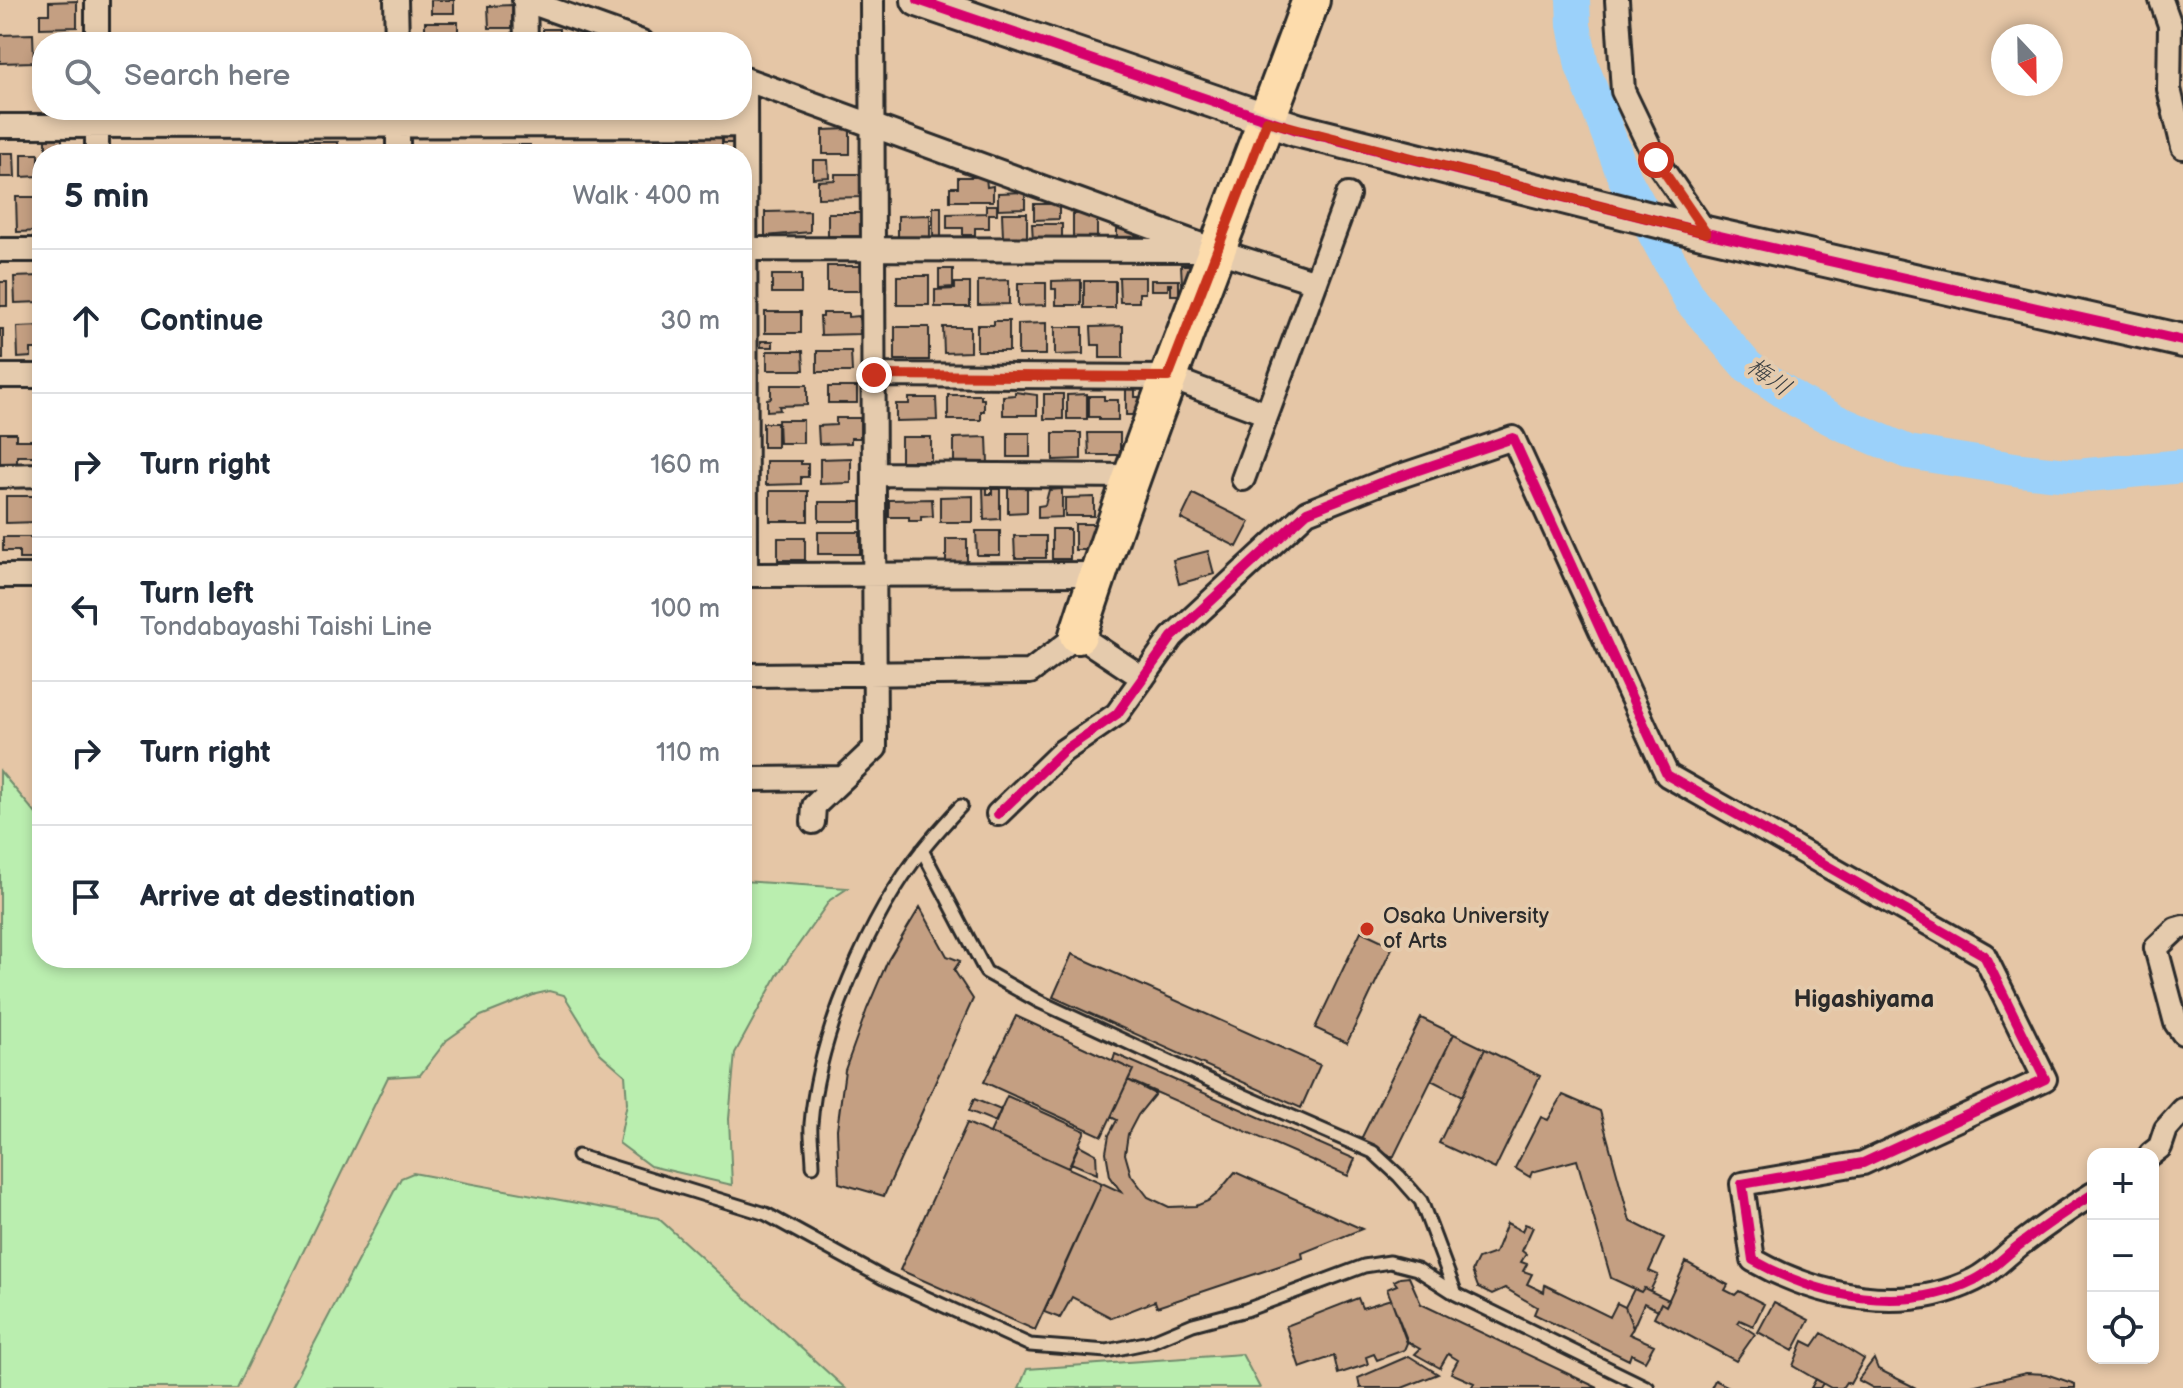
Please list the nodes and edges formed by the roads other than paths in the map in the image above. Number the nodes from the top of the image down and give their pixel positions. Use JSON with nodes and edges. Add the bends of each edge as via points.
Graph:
{"nodes":[{"id":1,"x":97,"y":0,"type":"edge"},
{"id":2,"x":396,"y":0,"type":"edge"},
{"id":3,"x":525,"y":0,"type":"edge"},
{"id":4,"x":872,"y":0,"type":"edge"},
{"id":5,"x":918,"y":0,"type":"edge"},
{"id":6,"x":1311,"y":0,"type":"edge"},
{"id":7,"x":1617,"y":0,"type":"edge"},
{"id":8,"x":2161,"y":0,"type":"edge"},
{"id":9,"x":97,"y":32,"type":"edge"},
{"id":10,"x":397,"y":32,"type":"edge"},
{"id":11,"x":526,"y":32,"type":"edge"},
{"id":12,"x":614,"y":32,"type":"edge"},
{"id":13,"x":752,"y":81,"type":"edge"},
{"id":14,"x":73,"y":120,"type":"edge"},
{"id":15,"x":97,"y":120,"type":"edge"},
{"id":16,"x":398,"y":120,"type":"edge"},
{"id":17,"x":590,"y":120,"type":"edge"},
{"id":18,"x":745,"y":120,"type":"edge"},
{"id":19,"x":1267,"y":121,"type":"junction"},
{"id":20,"x":745,"y":125,"type":"junction"},
{"id":21,"x":0,"y":126,"type":"edge"},
{"id":22,"x":873,"y":126,"type":"junction"},
{"id":23,"x":97,"y":144,"type":"edge"},
{"id":24,"x":398,"y":144,"type":"edge"},
{"id":25,"x":745,"y":144,"type":"edge"},
{"id":26,"x":2183,"y":147,"type":"edge"},
{"id":27,"x":1348,"y":195,"type":"dead end"},
{"id":28,"x":1694,"y":230,"type":"junction"},
{"id":29,"x":752,"y":249,"type":"edge"},
{"id":30,"x":0,"y":250,"type":"edge"},
{"id":31,"x":32,"y":250,"type":"edge"},
{"id":32,"x":873,"y":250,"type":"junction"},
{"id":33,"x":1215,"y":250,"type":"junction"},
{"id":34,"x":1316,"y":282,"type":"junction"},
{"id":35,"x":2183,"y":341,"type":"edge"},
{"id":36,"x":874,"y":375,"type":"junction"},
{"id":37,"x":0,"y":376,"type":"edge"},
{"id":38,"x":32,"y":376,"type":"edge"},
{"id":39,"x":1168,"y":377,"type":"junction"},
{"id":40,"x":1267,"y":414,"type":"junction"},
{"id":41,"x":874,"y":474,"type":"junction"},
{"id":42,"x":32,"y":475,"type":"edge"},
{"id":43,"x":0,"y":476,"type":"edge"},
{"id":44,"x":1133,"y":476,"type":"junction"},
{"id":45,"x":1243,"y":479,"type":"dead end"},
{"id":46,"x":873,"y":574,"type":"junction"},
{"id":47,"x":1098,"y":574,"type":"junction"},
{"id":48,"x":752,"y":575,"type":"edge"},
{"id":49,"x":0,"y":576,"type":"edge"},
{"id":50,"x":32,"y":576,"type":"edge"},
{"id":51,"x":1078,"y":635,"type":"junction"},
{"id":52,"x":752,"y":675,"type":"edge"},
{"id":53,"x":875,"y":675,"type":"junction"},
{"id":54,"x":1143,"y":678,"type":"junction"},
{"id":55,"x":843,"y":778,"type":"junction"},
{"id":56,"x":752,"y":779,"type":"edge"},
{"id":57,"x":961,"y":806,"type":"dead end"},
{"id":58,"x":998,"y":814,"type":"dead end"},
{"id":59,"x":813,"y":822,"type":"dead end"},
{"id":60,"x":922,"y":850,"type":"junction"},
{"id":61,"x":2183,"y":927,"type":"edge"},
{"id":62,"x":2183,"y":1033,"type":"edge"},
{"id":63,"x":2183,"y":1110,"type":"edge"},
{"id":64,"x":2159,"y":1148,"type":"edge"},
{"id":65,"x":578,"y":1156,"type":"dead end"},
{"id":66,"x":813,"y":1166,"type":"dead end"},
{"id":67,"x":2087,"y":1198,"type":"edge"},
{"id":68,"x":1456,"y":1294,"type":"junction"},
{"id":69,"x":1648,"y":1388,"type":"edge"}],
"edges":[{"from":1,"to":9,"type":"street"},
{"from":2,"to":10,"type":"street"},
{"from":3,"to":11,"type":"street"},
{"from":3,"to":12,"type":"street"},
{"from":4,"to":22,"type":"street"},
{"from":5,"to":19,"type":"street"},
{"from":6,"to":19,"type":"main road"},
{"from":7,"to":28,"type":"street","via":[[1623,91]]},
{"from":8,"to":26,"type":"street","via":[[2170,25],[2169,89]]},
{"from":13,"to":22,"type":"street"},
{"from":14,"to":21,"type":"street"},
{"from":15,"to":23,"type":"street"},
{"from":16,"to":24,"type":"street"},
{"from":17,"to":20,"type":"street"},
{"from":18,"to":20,"type":"street"},
{"from":19,"to":28,"type":"street"},
{"from":19,"to":33,"type":"main road"},
{"from":20,"to":25,"type":"street"},
{"from":22,"to":32,"type":"street"},
{"from":22,"to":33,"type":"street"},
{"from":27,"to":34,"type":"street"},
{"from":28,"to":35,"type":"street"},
{"from":29,"to":32,"type":"street"},
{"from":30,"to":31,"type":"street"},
{"from":32,"to":33,"type":"street"},
{"from":32,"to":36,"type":"street"},
{"from":33,"to":34,"type":"street"},
{"from":33,"to":39,"type":"main road"},
{"from":34,"to":40,"type":"street"},
{"from":36,"to":39,"type":"street"},
{"from":36,"to":41,"type":"street"},
{"from":37,"to":38,"type":"street"},
{"from":39,"to":40,"type":"street"},
{"from":39,"to":44,"type":"main road"},
{"from":40,"to":45,"type":"street"},
{"from":41,"to":44,"type":"street"},
{"from":41,"to":46,"type":"street"},
{"from":42,"to":43,"type":"street"},
{"from":44,"to":47,"type":"main road"},
{"from":46,"to":47,"type":"street"},
{"from":46,"to":48,"type":"street"},
{"from":46,"to":53,"type":"street"},
{"from":47,"to":51,"type":"main road"},
{"from":49,"to":50,"type":"street"},
{"from":51,"to":53,"type":"street","via":[[1030,672]]},
{"from":51,"to":54,"type":"street"},
{"from":52,"to":53,"type":"street"},
{"from":53,"to":55,"type":"street","via":[[875,748]]},
{"from":54,"to":58,"type":"street","via":[[1117,714],[1063,751]]},
{"from":54,"to":67,"type":"street","via":[[1172,637],[1307,512],[1513,438],[1667,775],[1984,955],[2045,1079],[1863,1163],[1742,1184],[1753,1260],[1782,1277],[1836,1294],[1932,1297],[1977,1279]]},
{"from":55,"to":56,"type":"street"},
{"from":55,"to":59,"type":"street","via":[[814,806]]},
{"from":57,"to":60,"type":"lane"},
{"from":60,"to":66,"type":"lane","via":[[878,918],[836,1012],[811,1126]]},
{"from":60,"to":68,"type":"lane","via":[[986,972],[1038,1001],[1373,1152],[1421,1201]]},
{"from":61,"to":62,"type":"street","via":[[2156,948]]},
{"from":63,"to":64,"type":"street","via":[[2166,1129]]},
{"from":65,"to":68,"type":"lane","via":[[766,1214],[883,1278],[1030,1345],[1107,1351],[1150,1342],[1364,1266],[1390,1262],[1417,1269]]},
{"from":68,"to":69,"type":"lane"}]}
